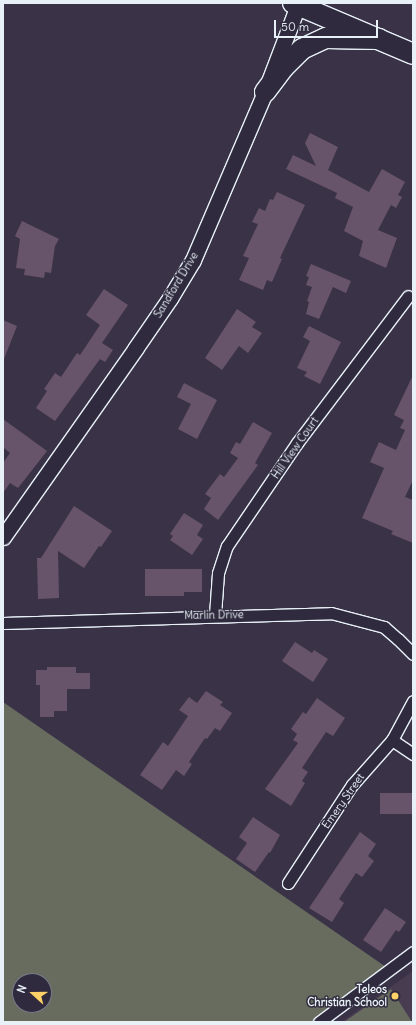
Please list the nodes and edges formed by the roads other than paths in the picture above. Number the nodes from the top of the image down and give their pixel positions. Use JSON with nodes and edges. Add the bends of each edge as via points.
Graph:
{"nodes":[{"id":1,"x":296,"y":4,"type":"edge"},
{"id":2,"x":379,"y":39,"type":"junction"},
{"id":3,"x":413,"y":54,"type":"edge"},
{"id":4,"x":265,"y":92,"type":"junction"},
{"id":5,"x":408,"y":296,"type":"dead end"},
{"id":6,"x":3,"y":537,"type":"edge"},
{"id":7,"x":215,"y":615,"type":"junction"},
{"id":8,"x":3,"y":623,"type":"edge"},
{"id":9,"x":413,"y":654,"type":"edge"},
{"id":10,"x":413,"y":701,"type":"edge"},
{"id":11,"x":392,"y":740,"type":"junction"},
{"id":12,"x":413,"y":754,"type":"edge"},
{"id":13,"x":288,"y":883,"type":"dead end"},
{"id":14,"x":413,"y":952,"type":"edge"},
{"id":15,"x":319,"y":1022,"type":"edge"}],
"edges":[{"from":1,"to":2,"type":"highway"},
{"from":1,"to":4,"type":"street","name":"Sandford Drive"},
{"from":2,"to":3,"type":"highway"},
{"from":2,"to":4,"type":"highway","via":[[326,38],[302,49]]},
{"from":4,"to":6,"type":"street","name":"Sandford Drive","via":[[193,260],[170,298]]},
{"from":5,"to":7,"type":"street","name":"Hill View Court","via":[[297,443],[227,546],[218,574]]},
{"from":7,"to":8,"type":"street","name":"Marlin Drive"},
{"from":7,"to":9,"type":"street","name":"Marlin Drive","via":[[331,613],[384,627]]},
{"from":10,"to":11,"type":"street","name":"Emery Street"},
{"from":11,"to":12,"type":"street"},
{"from":11,"to":13,"type":"street","name":"Emery Street","via":[[352,785]]},
{"from":14,"to":15,"type":"street"}]}
